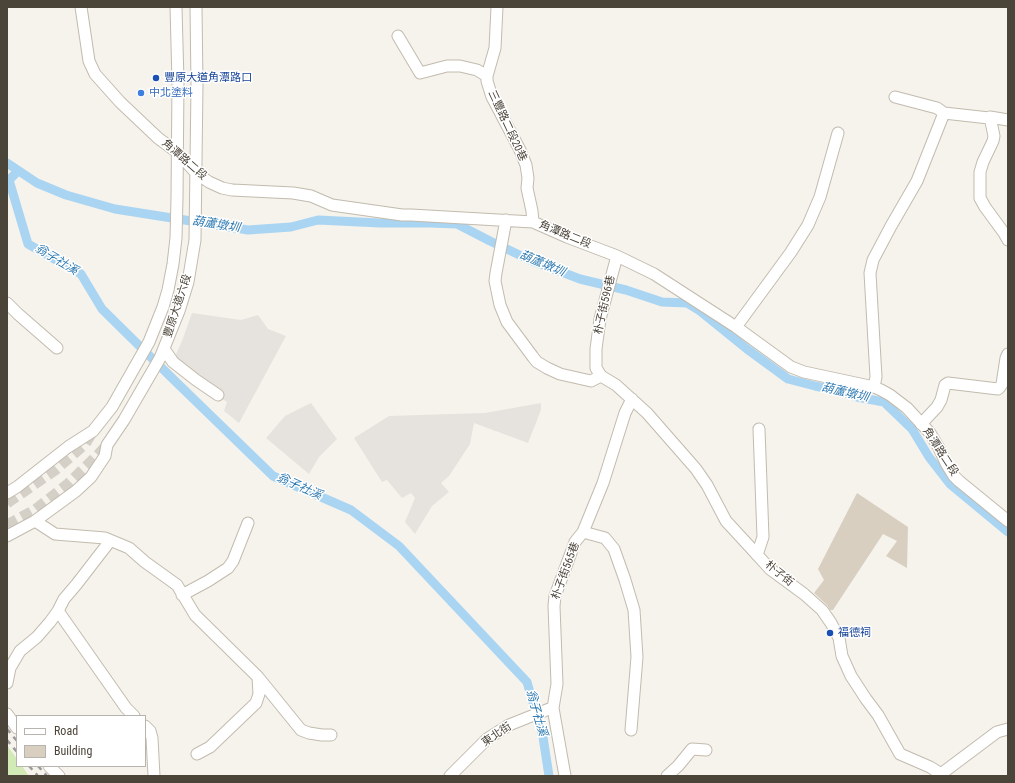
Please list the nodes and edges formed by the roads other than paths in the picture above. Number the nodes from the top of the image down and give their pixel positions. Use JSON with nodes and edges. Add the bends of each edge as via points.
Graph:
{"nodes":[{"id":1,"x":81,"y":7,"type":"edge"},
{"id":2,"x":176,"y":7,"type":"edge"},
{"id":3,"x":196,"y":7,"type":"edge"},
{"id":4,"x":497,"y":7,"type":"edge"},
{"id":5,"x":398,"y":36,"type":"dead end"},
{"id":6,"x":487,"y":76,"type":"junction"},
{"id":7,"x":895,"y":97,"type":"dead end"},
{"id":8,"x":944,"y":113,"type":"junction"},
{"id":9,"x":990,"y":117,"type":"junction"},
{"id":10,"x":1008,"y":120,"type":"edge"},
{"id":11,"x":838,"y":133,"type":"dead end"},
{"id":12,"x":177,"y":152,"type":"junction"},
{"id":13,"x":196,"y":173,"type":"junction"},
{"id":14,"x":506,"y":220,"type":"junction"},
{"id":15,"x":533,"y":222,"type":"junction"},
{"id":16,"x":1008,"y":240,"type":"edge"},
{"id":17,"x":617,"y":256,"type":"junction"},
{"id":18,"x":7,"y":303,"type":"edge"},
{"id":19,"x":736,"y":327,"type":"junction"},
{"id":20,"x":57,"y":348,"type":"dead end"},
{"id":21,"x":162,"y":354,"type":"junction"},
{"id":22,"x":1008,"y":354,"type":"edge"},
{"id":23,"x":601,"y":376,"type":"junction"},
{"id":24,"x":874,"y":387,"type":"junction"},
{"id":25,"x":218,"y":395,"type":"dead end"},
{"id":26,"x":632,"y":399,"type":"junction"},
{"id":27,"x":921,"y":424,"type":"junction"},
{"id":28,"x":759,"y":429,"type":"dead end"},
{"id":29,"x":7,"y":493,"type":"edge"},
{"id":30,"x":35,"y":521,"type":"junction"},
{"id":31,"x":1008,"y":521,"type":"edge"},
{"id":32,"x":248,"y":523,"type":"dead end"},
{"id":33,"x":583,"y":532,"type":"junction"},
{"id":34,"x":7,"y":536,"type":"edge"},
{"id":35,"x":110,"y":541,"type":"junction"},
{"id":36,"x":757,"y":555,"type":"junction"},
{"id":37,"x":182,"y":595,"type":"junction"},
{"id":38,"x":58,"y":611,"type":"junction"},
{"id":39,"x":258,"y":677,"type":"junction"},
{"id":40,"x":7,"y":683,"type":"edge"},
{"id":41,"x":551,"y":709,"type":"junction"},
{"id":42,"x":7,"y":714,"type":"edge"},
{"id":43,"x":133,"y":715,"type":"edge"},
{"id":44,"x":16,"y":727,"type":"edge"},
{"id":45,"x":146,"y":727,"type":"edge"},
{"id":46,"x":1008,"y":729,"type":"edge"},
{"id":47,"x":631,"y":730,"type":"dead end"},
{"id":48,"x":331,"y":735,"type":"dead end"},
{"id":49,"x":706,"y":750,"type":"dead end"},
{"id":50,"x":197,"y":754,"type":"dead end"},
{"id":51,"x":50,"y":767,"type":"edge"},
{"id":52,"x":942,"y":775,"type":"edge"},
{"id":53,"x":58,"y":776,"type":"edge"},
{"id":54,"x":154,"y":776,"type":"edge"},
{"id":55,"x":450,"y":776,"type":"edge"},
{"id":56,"x":566,"y":776,"type":"edge"},
{"id":57,"x":667,"y":776,"type":"edge"}],
"edges":[{"from":1,"to":12,"type":"street","name":"角潭路二段","via":[[89,61],[95,74],[120,102],[158,138]]},
{"from":2,"to":12,"type":"street","name":"豐原大道六段"},
{"from":3,"to":13,"type":"street","name":"豐原大道六段"},
{"from":4,"to":6,"type":"street","name":"三豐路二段20巷","via":[[495,48]]},
{"from":5,"to":6,"type":"street","via":[[420,73],[447,66],[460,66],[477,70]]},
{"from":6,"to":15,"type":"street","name":"三豐路二段20巷","via":[[492,97],[526,165]]},
{"from":7,"to":8,"type":"street","via":[[937,108]]},
{"from":8,"to":9,"type":"street"},
{"from":8,"to":24,"type":"street","via":[[917,181],[873,260],[870,273],[876,370]]},
{"from":9,"to":10,"type":"street"},
{"from":9,"to":16,"type":"street","via":[[994,136],[980,172],[980,198]]},
{"from":11,"to":19,"type":"street","via":[[820,196],[808,225]]},
{"from":12,"to":13,"type":"street","name":"角潭路二段"},
{"from":12,"to":29,"type":"street","name":"豐原大道六段","via":[[176,238],[173,264],[163,307],[149,342],[112,407],[93,431]]},
{"from":13,"to":14,"type":"street","name":"角潭路二段","via":[[209,182],[232,190],[293,193],[311,196],[332,205],[402,215]]},
{"from":13,"to":21,"type":"street","name":"豐原大道六段","via":[[195,238],[188,282]]},
{"from":14,"to":15,"type":"street","name":"角潭路二段"},
{"from":14,"to":23,"type":"street","via":[[496,281],[500,305],[507,322],[537,362],[546,368],[591,381]]},
{"from":15,"to":17,"type":"street","name":"角潭路二段"},
{"from":17,"to":19,"type":"street","name":"角潭路二段","via":[[654,274]]},
{"from":17,"to":23,"type":"street","name":"朴子街596巷","via":[[600,319],[596,368]]},
{"from":18,"to":20,"type":"street"},
{"from":19,"to":24,"type":"street","name":"角潭路二段","via":[[784,363],[798,370]]},
{"from":21,"to":25,"type":"street"},
{"from":21,"to":30,"type":"street","name":"豐原大道六段","via":[[107,445],[105,456],[92,477]]},
{"from":22,"to":27,"type":"street","via":[[1000,387],[948,383],[944,385],[937,407]]},
{"from":23,"to":26,"type":"street","name":"朴子街"},
{"from":24,"to":27,"type":"street","name":"角潭路二段","via":[[898,400]]},
{"from":26,"to":33,"type":"street","name":"朴子街565巷"},
{"from":26,"to":36,"type":"street","name":"朴子街","via":[[696,469],[726,521]]},
{"from":27,"to":31,"type":"street","name":"角潭路二段","via":[[935,440],[954,476]]},
{"from":28,"to":36,"type":"street","via":[[763,537]]},
{"from":30,"to":34,"type":"street","name":"豐原大道六段"},
{"from":30,"to":35,"type":"street","via":[[55,534],[105,538]]},
{"from":32,"to":37,"type":"street","via":[[228,568]]},
{"from":33,"to":41,"type":"street","name":"朴子街565巷","via":[[575,542],[555,596],[557,684]]},
{"from":33,"to":47,"type":"street","via":[[605,538],[614,548],[634,610],[637,657]]},
{"from":35,"to":37,"type":"street","via":[[129,548],[177,585]]},
{"from":35,"to":38,"type":"street","via":[[64,599]]},
{"from":36,"to":52,"type":"street","name":"朴子街","via":[[770,569],[822,610],[839,638],[842,656],[850,676],[878,715],[900,754]]},
{"from":37,"to":39,"type":"street","via":[[195,615]]},
{"from":38,"to":40,"type":"street","via":[[38,637],[20,652],[10,668]]},
{"from":38,"to":43,"type":"street"},
{"from":39,"to":48,"type":"street","via":[[301,730]]},
{"from":39,"to":50,"type":"street","via":[[259,694],[256,703],[210,747]]},
{"from":41,"to":55,"type":"street","name":"東北街","via":[[509,725],[488,739]]},
{"from":41,"to":56,"type":"street","name":"朴子街565巷"},
{"from":42,"to":44,"type":"street"},
{"from":45,"to":54,"type":"street","via":[[152,738]]},
{"from":46,"to":52,"type":"street","via":[[998,732]]},
{"from":49,"to":57,"type":"street","via":[[692,748]]},
{"from":51,"to":53,"type":"street"}]}
